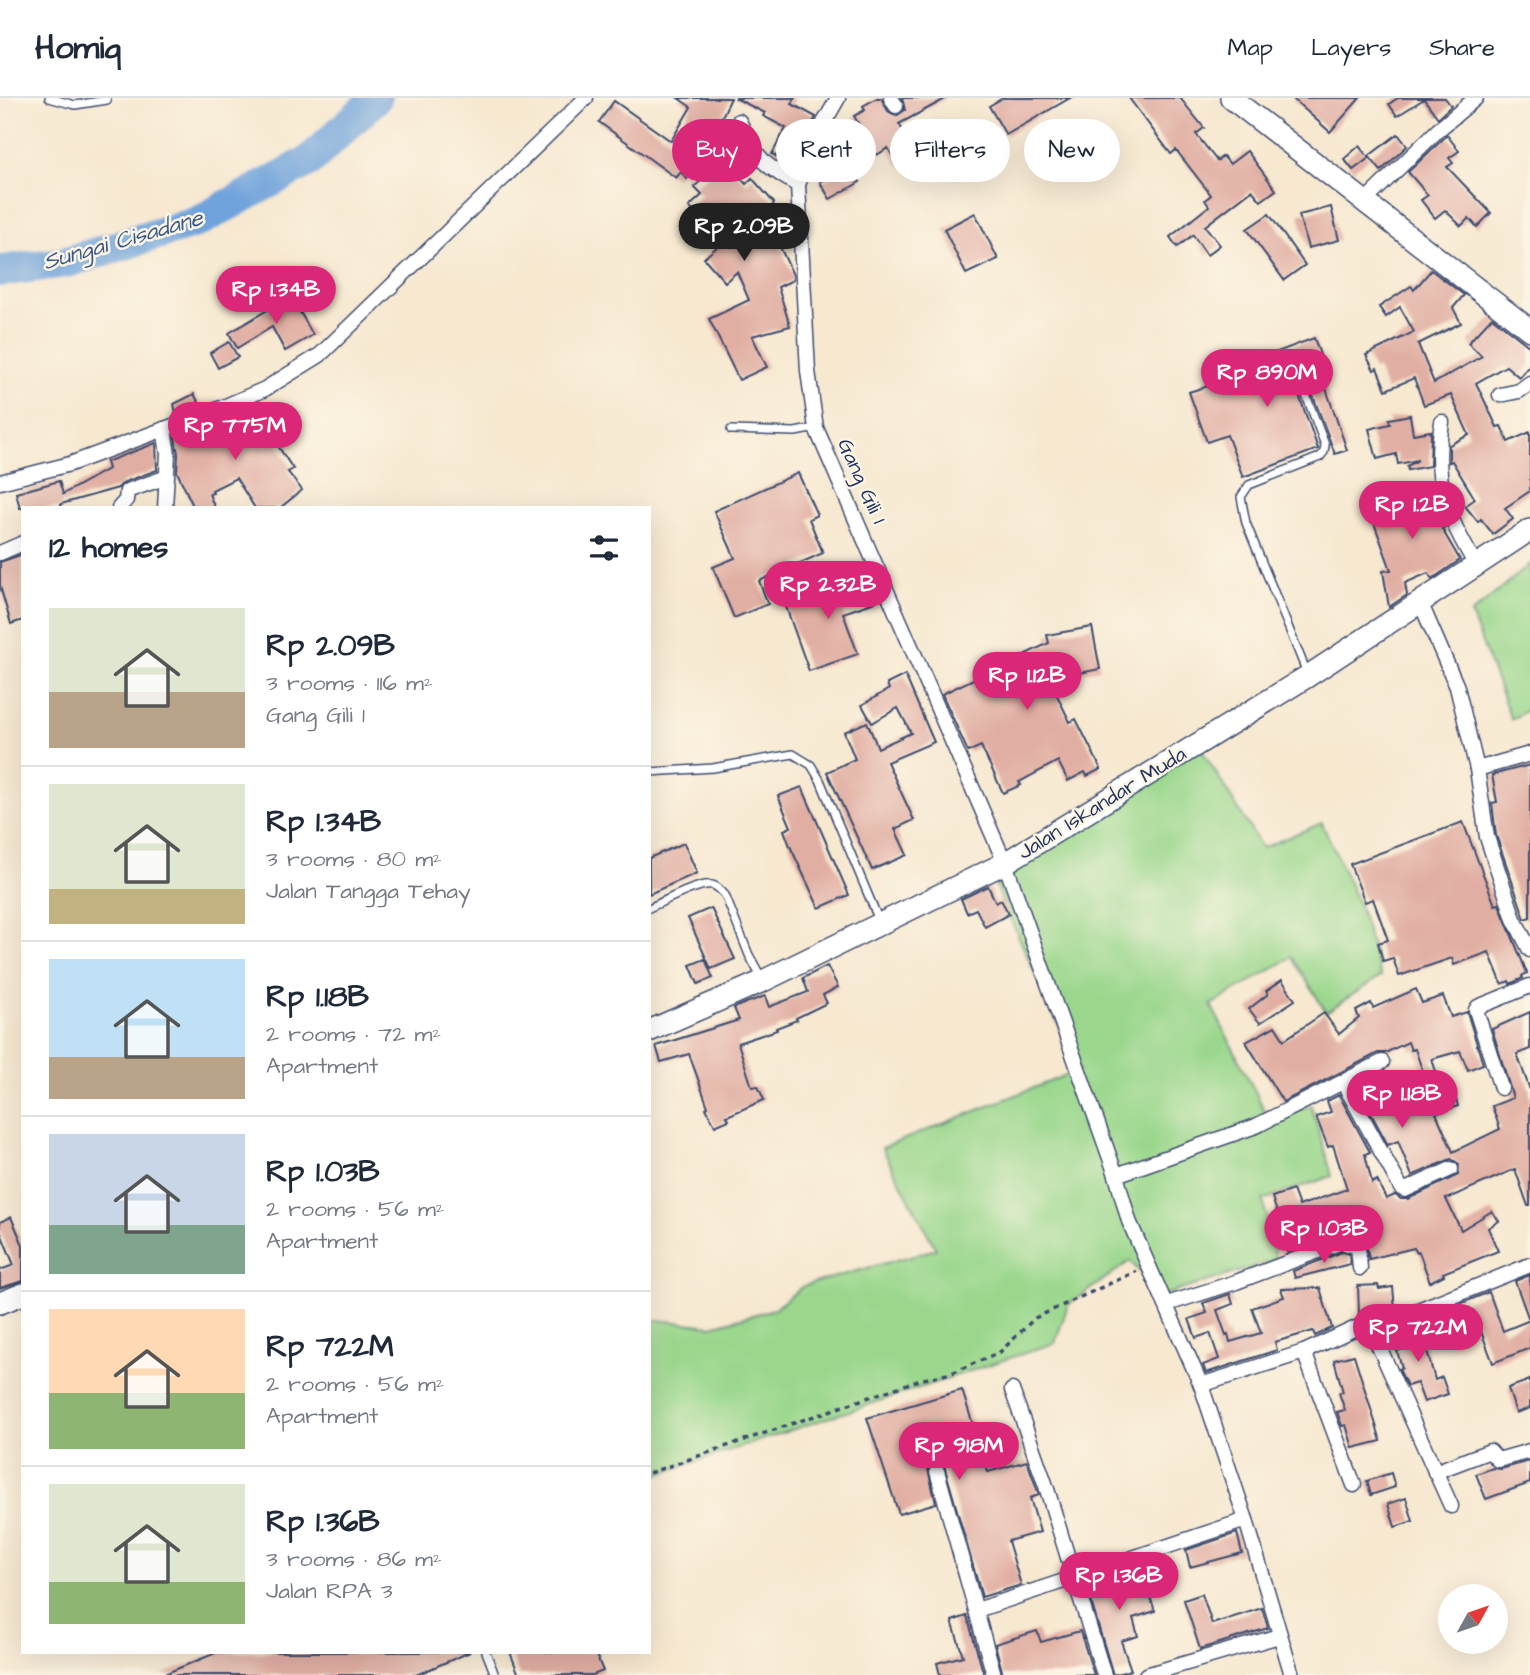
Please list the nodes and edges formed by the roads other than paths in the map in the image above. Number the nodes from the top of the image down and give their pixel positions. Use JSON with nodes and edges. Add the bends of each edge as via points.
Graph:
{"nodes":[{"id":1,"x":49,"y":98,"type":"edge"},
{"id":2,"x":586,"y":98,"type":"edge"},
{"id":3,"x":838,"y":98,"type":"edge"},
{"id":4,"x":1231,"y":98,"type":"edge"},
{"id":5,"x":1476,"y":98,"type":"edge"},
{"id":6,"x":107,"y":100,"type":"dead end"},
{"id":7,"x":762,"y":161,"type":"edge"},
{"id":8,"x":798,"y":185,"type":"junction"},
{"id":9,"x":1365,"y":201,"type":"junction"},
{"id":10,"x":1530,"y":330,"type":"edge"},
{"id":11,"x":1301,"y":382,"type":"dead end"},
{"id":12,"x":1530,"y":383,"type":"edge"},
{"id":13,"x":1500,"y":395,"type":"dead end"},
{"id":14,"x":1442,"y":422,"type":"dead end"},
{"id":15,"x":816,"y":428,"type":"junction"},
{"id":16,"x":163,"y":429,"type":"junction"},
{"id":17,"x":731,"y":430,"type":"dead end"},
{"id":18,"x":167,"y":477,"type":"junction"},
{"id":19,"x":0,"y":482,"type":"edge"},
{"id":20,"x":122,"y":506,"type":"edge"},
{"id":21,"x":165,"y":506,"type":"edge"},
{"id":22,"x":1530,"y":530,"type":"edge"},
{"id":23,"x":21,"y":544,"type":"edge"},
{"id":24,"x":0,"y":553,"type":"edge"},
{"id":25,"x":1477,"y":567,"type":"junction"},
{"id":26,"x":1421,"y":604,"type":"junction"},
{"id":27,"x":1308,"y":676,"type":"junction"},
{"id":28,"x":1530,"y":754,"type":"edge"},
{"id":29,"x":1477,"y":769,"type":"junction"},
{"id":30,"x":651,"y":772,"type":"edge"},
{"id":31,"x":1005,"y":863,"type":"junction"},
{"id":32,"x":651,"y":907,"type":"edge"},
{"id":33,"x":880,"y":924,"type":"junction"},
{"id":34,"x":1530,"y":950,"type":"edge"},
{"id":35,"x":763,"y":981,"type":"junction"},
{"id":36,"x":1530,"y":986,"type":"edge"},
{"id":37,"x":651,"y":1030,"type":"edge"},
{"id":38,"x":1382,"y":1062,"type":"dead end"},
{"id":39,"x":1343,"y":1082,"type":"junction"},
{"id":40,"x":1501,"y":1088,"type":"dead end"},
{"id":41,"x":1451,"y":1169,"type":"dead end"},
{"id":42,"x":1116,"y":1175,"type":"junction"},
{"id":43,"x":1530,"y":1265,"type":"edge"},
{"id":44,"x":1360,"y":1268,"type":"dead end"},
{"id":45,"x":21,"y":1295,"type":"edge"},
{"id":46,"x":0,"y":1303,"type":"edge"},
{"id":47,"x":1167,"y":1304,"type":"junction"},
{"id":48,"x":1371,"y":1329,"type":"junction"},
{"id":49,"x":1304,"y":1352,"type":"junction"},
{"id":50,"x":1201,"y":1385,"type":"junction"},
{"id":51,"x":1012,"y":1390,"type":"dead end"},
{"id":52,"x":1530,"y":1451,"type":"edge"},
{"id":53,"x":937,"y":1471,"type":"dead end"},
{"id":54,"x":1436,"y":1472,"type":"junction"},
{"id":55,"x":1354,"y":1485,"type":"dead end"},
{"id":56,"x":1451,"y":1506,"type":"dead end"},
{"id":57,"x":1246,"y":1520,"type":"junction"},
{"id":58,"x":1075,"y":1577,"type":"junction"},
{"id":59,"x":976,"y":1610,"type":"junction"},
{"id":60,"x":1279,"y":1636,"type":"junction"},
{"id":61,"x":487,"y":1654,"type":"edge"},
{"id":62,"x":494,"y":1672,"type":"edge"},
{"id":63,"x":483,"y":1675,"type":"edge"},
{"id":64,"x":994,"y":1675,"type":"edge"},
{"id":65,"x":1104,"y":1675,"type":"edge"},
{"id":66,"x":1146,"y":1675,"type":"edge"},
{"id":67,"x":1292,"y":1675,"type":"edge"}],
"edges":[{"from":1,"to":6,"type":"lane","via":[[75,105]]},
{"from":2,"to":16,"type":"street","via":[[320,355],[265,389]]},
{"from":3,"to":8,"type":"street","name":"Gang Gili 1","via":[[813,142]]},
{"from":4,"to":9,"type":"street"},
{"from":5,"to":9,"type":"street"},
{"from":7,"to":8,"type":"street"},
{"from":8,"to":15,"type":"street","name":"Gang Gili 1","via":[[808,371]]},
{"from":9,"to":10,"type":"street"},
{"from":11,"to":27,"type":"lane","via":[[1324,452],[1249,485],[1241,497],[1246,523]]},
{"from":12,"to":13,"type":"street"},
{"from":14,"to":25,"type":"street","via":[[1438,447],[1441,495]]},
{"from":15,"to":17,"type":"lane","via":[[795,432]]},
{"from":15,"to":31,"type":"street","name":"Gang Gili 1"},
{"from":16,"to":18,"type":"street"},
{"from":16,"to":19,"type":"street","via":[[70,464]]},
{"from":18,"to":20,"type":"street","via":[[127,491]]},
{"from":18,"to":21,"type":"street"},
{"from":22,"to":25,"type":"street","name":"Jalan Iskandar Muda"},
{"from":23,"to":24,"type":"street"},
{"from":25,"to":26,"type":"street","name":"Jalan Iskandar Muda"},
{"from":26,"to":27,"type":"street","name":"Jalan Iskandar Muda"},
{"from":26,"to":29,"type":"street","via":[[1457,687]]},
{"from":27,"to":31,"type":"street","name":"Jalan Iskandar Muda"},
{"from":28,"to":29,"type":"street"},
{"from":29,"to":34,"type":"street","via":[[1487,837],[1514,919]]},
{"from":30,"to":33,"type":"lane","via":[[713,768],[793,754],[811,765]]},
{"from":31,"to":33,"type":"street","name":"Jalan Iskandar Muda"},
{"from":31,"to":42,"type":"street","name":"Gang Gili 1"},
{"from":32,"to":35,"type":"lane","via":[[700,886],[718,887]]},
{"from":33,"to":35,"type":"street","name":"Jalan Iskandar Muda"},
{"from":35,"to":37,"type":"street","name":"Jalan Iskandar Muda"},
{"from":36,"to":40,"type":"street","via":[[1476,1010]]},
{"from":38,"to":39,"type":"street"},
{"from":39,"to":41,"type":"street","via":[[1401,1188]]},
{"from":39,"to":42,"type":"street","via":[[1256,1126]]},
{"from":42,"to":47,"type":"street","name":"Gang Gili 1","via":[[1129,1222]]},
{"from":43,"to":48,"type":"street"},
{"from":44,"to":47,"type":"street","via":[[1358,1247],[1342,1242]]},
{"from":45,"to":46,"type":"street"},
{"from":47,"to":50,"type":"street","name":"Gang Gili 1"},
{"from":48,"to":49,"type":"street","via":[[1358,1326]]},
{"from":48,"to":54,"type":"street"},
{"from":49,"to":50,"type":"street"},
{"from":49,"to":55,"type":"street"},
{"from":50,"to":57,"type":"street","name":"Gang Gili 1"},
{"from":51,"to":58,"type":"street"},
{"from":52,"to":54,"type":"street","via":[[1498,1460],[1490,1451]]},
{"from":53,"to":59,"type":"street"},
{"from":54,"to":56,"type":"street"},
{"from":57,"to":58,"type":"street"},
{"from":57,"to":60,"type":"street","name":"Gang Gili 1"},
{"from":58,"to":59,"type":"street"},
{"from":58,"to":65,"type":"street"},
{"from":59,"to":64,"type":"street"},
{"from":60,"to":66,"type":"street"},
{"from":60,"to":67,"type":"street","name":"Gang Gili 1"},
{"from":61,"to":62,"type":"lane"},
{"from":62,"to":63,"type":"lane"}]}
